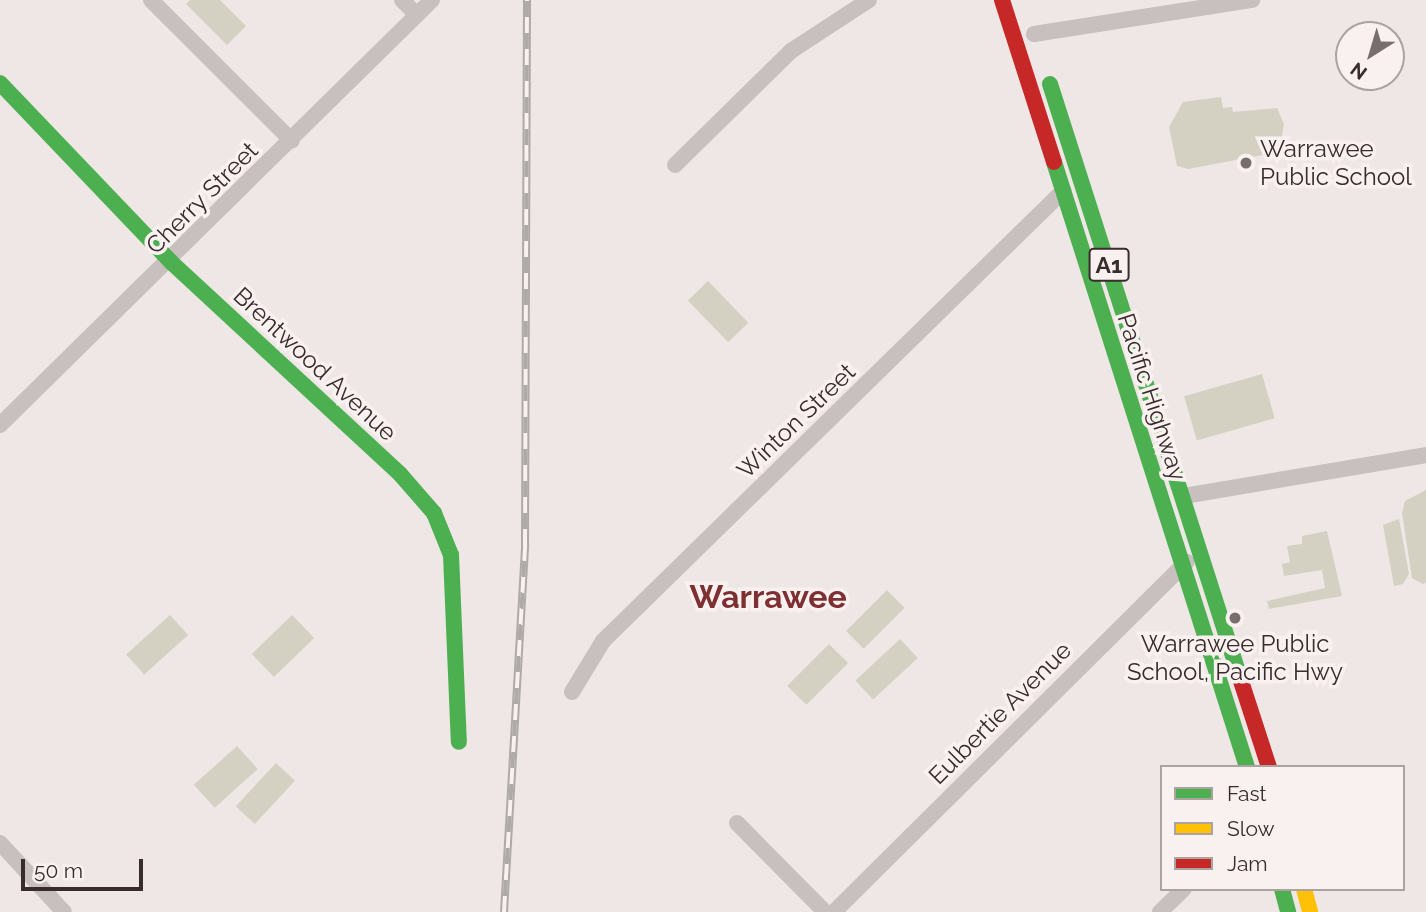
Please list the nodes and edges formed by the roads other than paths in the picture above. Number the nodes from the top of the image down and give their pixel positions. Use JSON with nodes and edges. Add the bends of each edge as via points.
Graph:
{"nodes":[{"id":1,"x":151,"y":0,"type":"edge"},
{"id":2,"x":402,"y":0,"type":"edge"},
{"id":3,"x":432,"y":0,"type":"edge"},
{"id":4,"x":870,"y":0,"type":"edge"},
{"id":5,"x":1002,"y":0,"type":"edge"},
{"id":6,"x":1252,"y":0,"type":"edge"},
{"id":7,"x":1027,"y":11,"type":"dead end"},
{"id":8,"x":417,"y":15,"type":"junction"},
{"id":9,"x":1037,"y":40,"type":"joint"},
{"id":10,"x":1047,"y":74,"type":"dead end"},
{"id":11,"x":0,"y":83,"type":"edge"},
{"id":12,"x":292,"y":141,"type":"junction"},
{"id":13,"x":675,"y":165,"type":"dead end"},
{"id":14,"x":1063,"y":191,"type":"junction"},
{"id":15,"x":171,"y":262,"type":"junction"},
{"id":16,"x":0,"y":425,"type":"edge"},
{"id":17,"x":1426,"y":455,"type":"edge"},
{"id":18,"x":1184,"y":496,"type":"junction"},
{"id":19,"x":1204,"y":555,"type":"junction"},
{"id":20,"x":1182,"y":564,"type":"junction"},
{"id":21,"x":572,"y":692,"type":"dead end"},
{"id":22,"x":459,"y":742,"type":"dead end"},
{"id":23,"x":1246,"y":765,"type":"edge"},
{"id":24,"x":1268,"y":765,"type":"edge"},
{"id":25,"x":737,"y":823,"type":"dead end"},
{"id":26,"x":0,"y":843,"type":"edge"},
{"id":27,"x":1182,"y":891,"type":"edge"},
{"id":28,"x":1283,"y":891,"type":"edge"},
{"id":29,"x":1305,"y":891,"type":"edge"},
{"id":30,"x":58,"y":910,"type":"edge"},
{"id":31,"x":825,"y":912,"type":"edge"},
{"id":32,"x":834,"y":912,"type":"edge"},
{"id":33,"x":1160,"y":912,"type":"edge"},
{"id":34,"x":1288,"y":912,"type":"edge"},
{"id":35,"x":1311,"y":912,"type":"edge"}],
"edges":[{"from":1,"to":12,"type":"street"},
{"from":2,"to":8,"type":"street"},
{"from":3,"to":8,"type":"street","name":"Cherry Street"},
{"from":4,"to":13,"type":"street","via":[[791,51]]},
{"from":5,"to":14,"type":"main road","name":"Pacific Highway","number":"A1"},
{"from":6,"to":9,"type":"street"},
{"from":7,"to":9,"type":"main road"},
{"from":8,"to":12,"type":"street","name":"Cherry Street"},
{"from":10,"to":18,"type":"main road","name":"Pacific Highway","number":"A1"},
{"from":11,"to":15,"type":"main road","name":"Brentwood Avenue"},
{"from":12,"to":15,"type":"street","name":"Cherry Street"},
{"from":14,"to":20,"type":"main road","name":"Pacific Highway","number":"A1"},
{"from":14,"to":21,"type":"street","name":"Winton Street","via":[[603,640]]},
{"from":15,"to":16,"type":"street","name":"Cherry Street"},
{"from":15,"to":22,"type":"main road","name":"Brentwood Avenue","via":[[400,474],[433,513],[451,555]]},
{"from":17,"to":18,"type":"street"},
{"from":18,"to":19,"type":"main road","name":"Pacific Highway","number":"A1"},
{"from":19,"to":20,"type":"street","name":"Eulbertie Avenue"},
{"from":19,"to":24,"type":"main road","name":"Pacific Highway","number":"A1"},
{"from":20,"to":23,"type":"main road","name":"Pacific Highway","number":"A1"},
{"from":20,"to":32,"type":"street","name":"Eulbertie Avenue"},
{"from":25,"to":31,"type":"street"},
{"from":26,"to":30,"type":"street"},
{"from":27,"to":33,"type":"street"},
{"from":28,"to":34,"type":"main road"},
{"from":29,"to":35,"type":"main road"}]}
